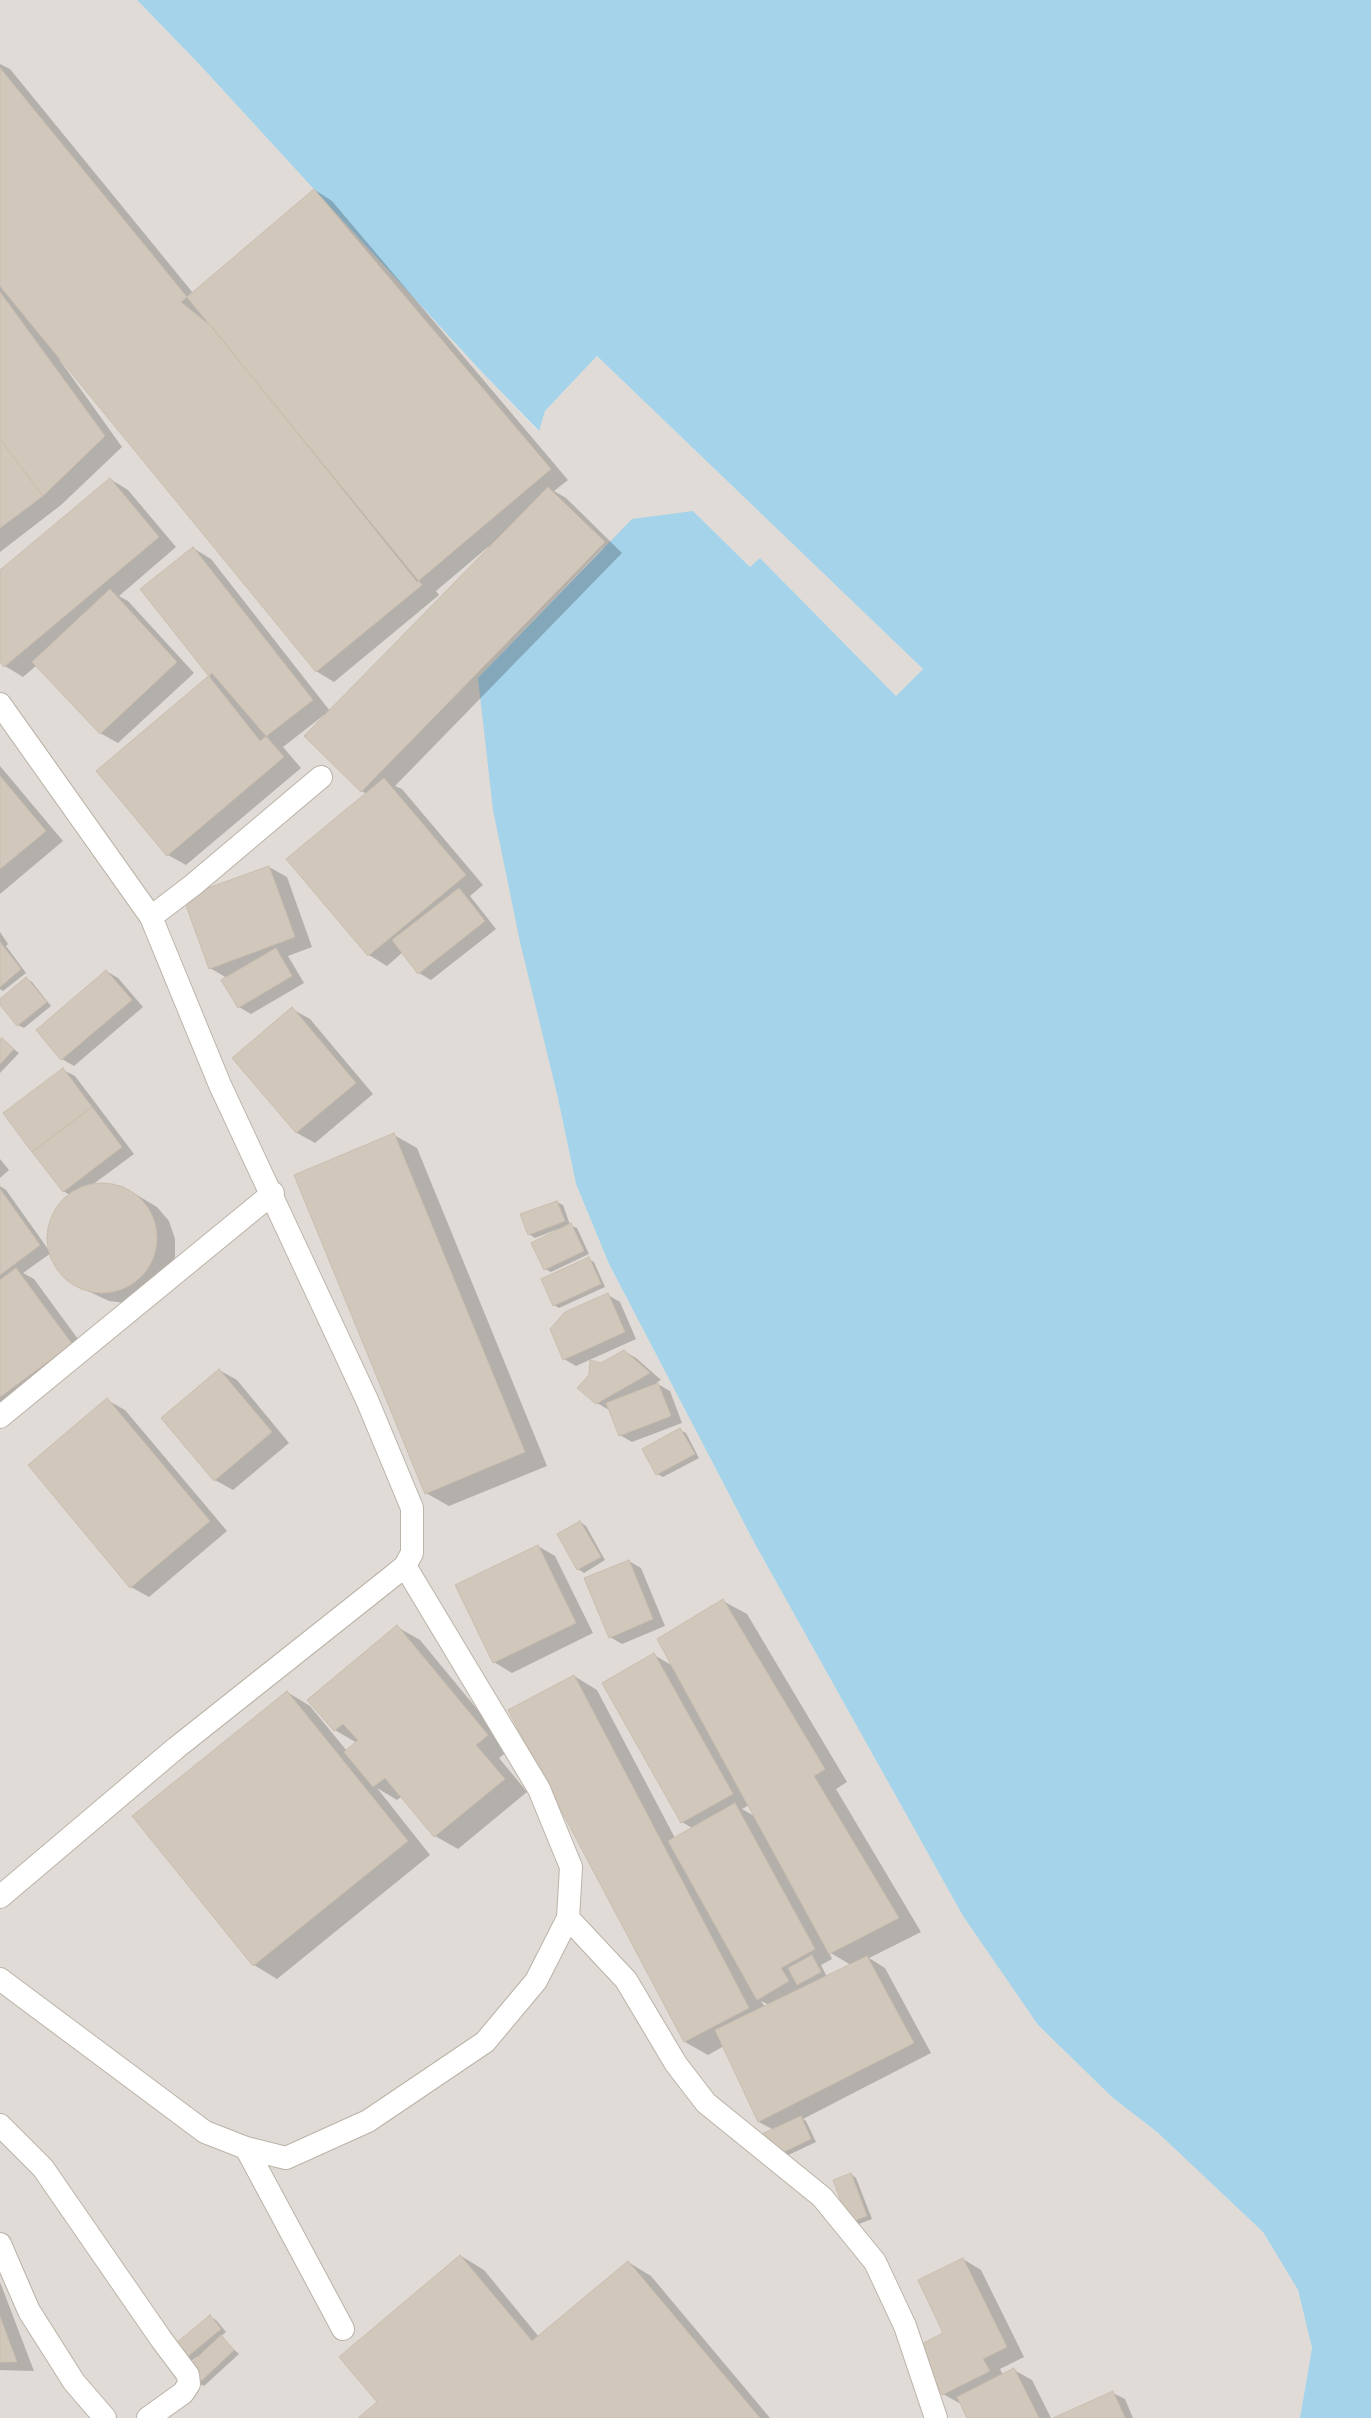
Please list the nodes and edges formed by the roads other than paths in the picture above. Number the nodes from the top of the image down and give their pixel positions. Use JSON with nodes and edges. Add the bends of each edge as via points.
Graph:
{"nodes":[{"id":1,"x":0,"y":704,"type":"edge"},
{"id":2,"x":321,"y":777,"type":"dead end"},
{"id":3,"x":151,"y":917,"type":"junction"},
{"id":4,"x":272,"y":1193,"type":"junction"},
{"id":5,"x":0,"y":1417,"type":"edge"},
{"id":6,"x":405,"y":1566,"type":"junction"},
{"id":7,"x":0,"y":1897,"type":"edge"},
{"id":8,"x":568,"y":1918,"type":"junction"},
{"id":9,"x":0,"y":1979,"type":"edge"},
{"id":10,"x":0,"y":2125,"type":"edge"},
{"id":11,"x":246,"y":2148,"type":"junction"},
{"id":12,"x":0,"y":2244,"type":"edge"},
{"id":13,"x":343,"y":2329,"type":"dead end"},
{"id":14,"x":105,"y":2418,"type":"edge"},
{"id":15,"x":148,"y":2418,"type":"edge"},
{"id":16,"x":936,"y":2418,"type":"edge"}],
"edges":[{"from":1,"to":3,"type":"lane"},
{"from":2,"to":3,"type":"lane"},
{"from":3,"to":4,"type":"lane","via":[[220,1086]]},
{"from":4,"to":5,"type":"lane"},
{"from":4,"to":6,"type":"lane","via":[[368,1400],[412,1508],[412,1553]]},
{"from":6,"to":7,"type":"lane","via":[[176,1748]]},
{"from":6,"to":8,"type":"lane","via":[[539,1788],[571,1867]]},
{"from":8,"to":11,"type":"lane","via":[[536,1981],[485,2042],[368,2121],[286,2158]]},
{"from":8,"to":16,"type":"lane","via":[[626,1980],[676,2064],[706,2103],[822,2197],[875,2262],[905,2326]]},
{"from":9,"to":11,"type":"lane","via":[[205,2132]]},
{"from":10,"to":15,"type":"lane","via":[[44,2168],[188,2375],[189,2384],[183,2393]]},
{"from":11,"to":13,"type":"lane"},
{"from":12,"to":14,"type":"lane","via":[[29,2310],[74,2382]]}]}
